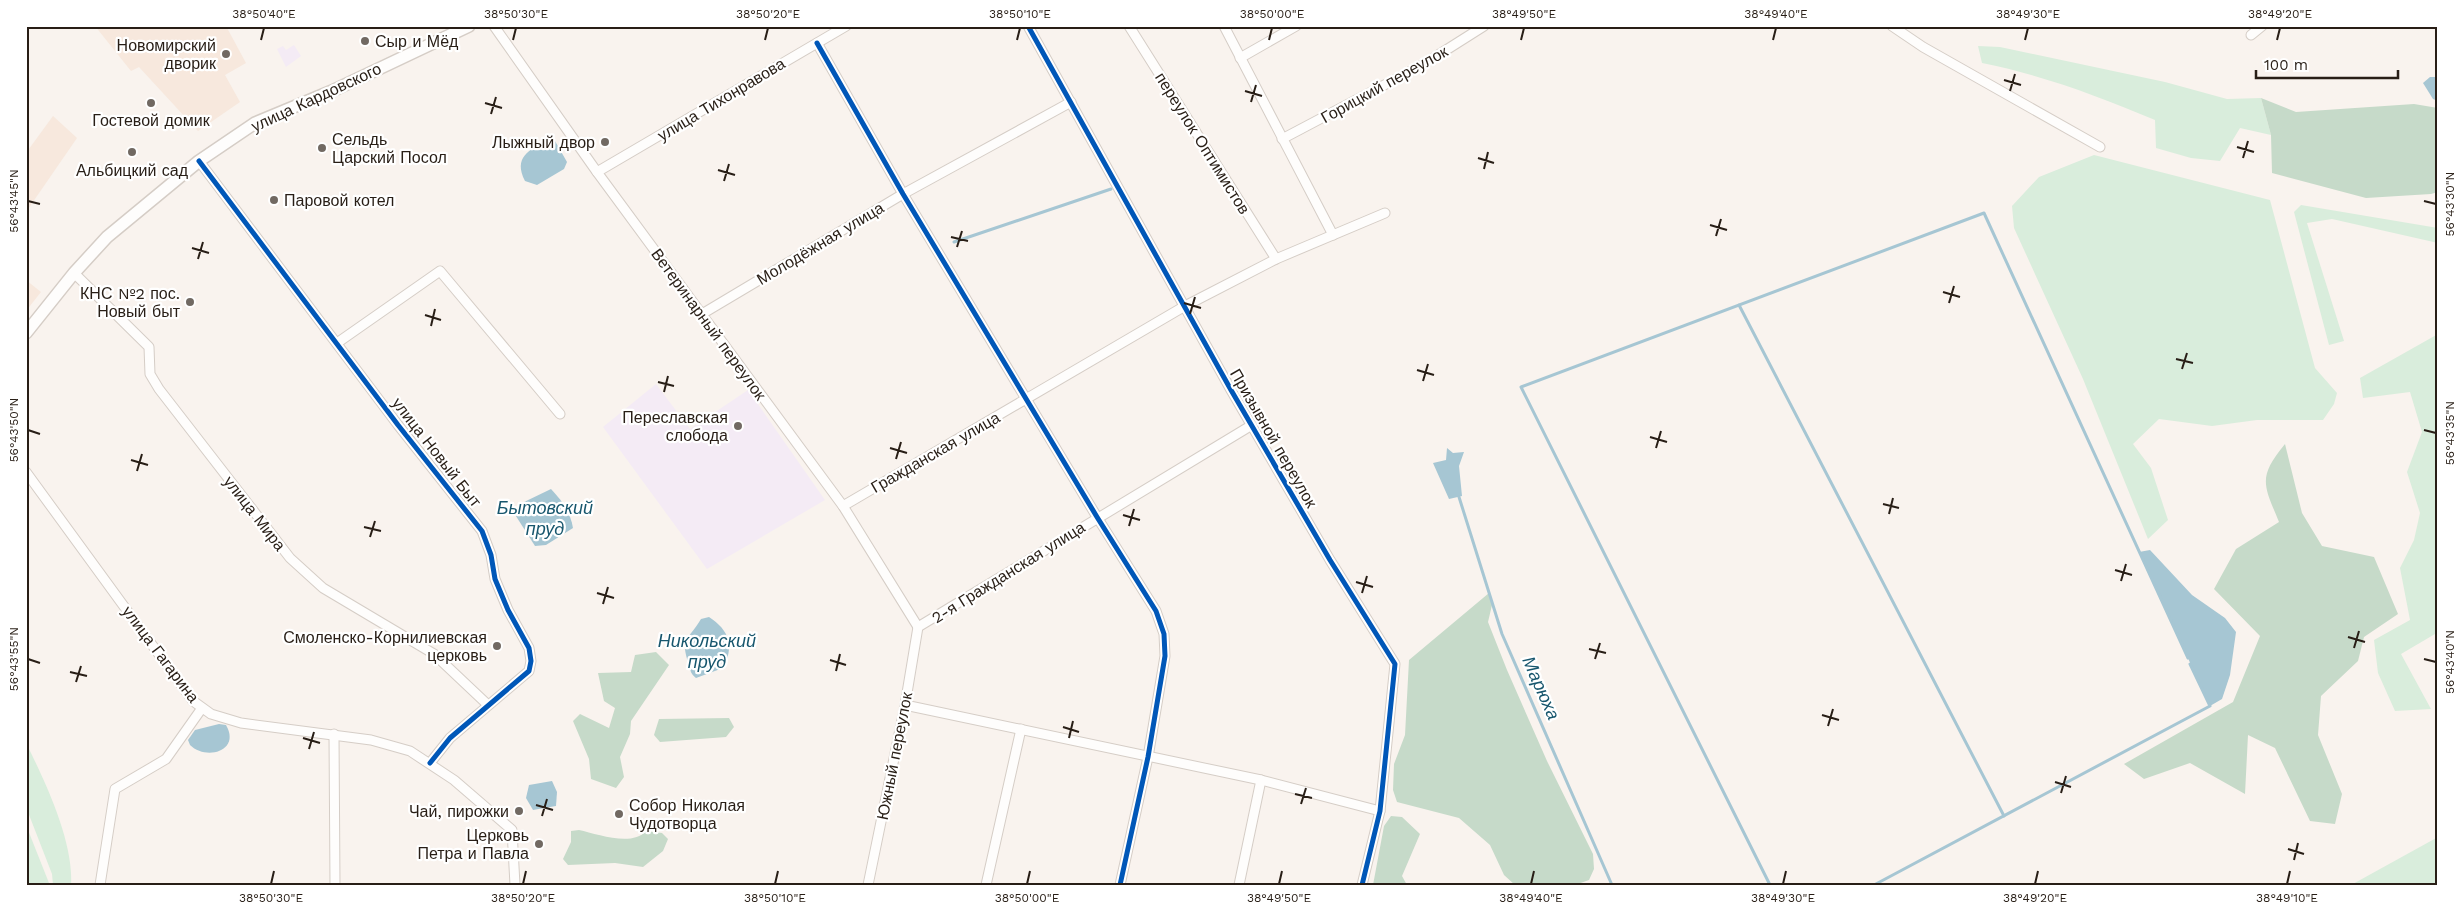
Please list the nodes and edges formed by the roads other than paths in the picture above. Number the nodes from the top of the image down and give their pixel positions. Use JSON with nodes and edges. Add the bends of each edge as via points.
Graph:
{"nodes":[{"id":1,"x":469,"y":26,"type":"edge"},
{"id":2,"x":494,"y":26,"type":"edge"},
{"id":3,"x":846,"y":26,"type":"edge"},
{"id":4,"x":1028,"y":26,"type":"edge"},
{"id":5,"x":1129,"y":26,"type":"edge"},
{"id":6,"x":1224,"y":26,"type":"edge"},
{"id":7,"x":1296,"y":26,"type":"edge"},
{"id":8,"x":1484,"y":26,"type":"edge"},
{"id":9,"x":1892,"y":26,"type":"edge"},
{"id":10,"x":2262,"y":26,"type":"edge"},
{"id":11,"x":2252,"y":35,"type":"dead end"},
{"id":12,"x":817,"y":42,"type":"junction"},
{"id":13,"x":1240,"y":58,"type":"junction"},
{"id":14,"x":1071,"y":102,"type":"junction"},
{"id":15,"x":1282,"y":139,"type":"junction"},
{"id":16,"x":2100,"y":147,"type":"dead end"},
{"id":17,"x":199,"y":161,"type":"junction"},
{"id":18,"x":597,"y":172,"type":"junction"},
{"id":19,"x":903,"y":194,"type":"junction"},
{"id":20,"x":1385,"y":213,"type":"dead end"},
{"id":21,"x":1333,"y":235,"type":"junction"},
{"id":22,"x":1276,"y":259,"type":"junction"},
{"id":23,"x":74,"y":273,"type":"junction"},
{"id":24,"x":1185,"y":306,"type":"junction"},
{"id":25,"x":702,"y":314,"type":"junction"},
{"id":26,"x":26,"y":333,"type":"edge"},
{"id":27,"x":337,"y":343,"type":"junction"},
{"id":28,"x":1027,"y":398,"type":"junction"},
{"id":29,"x":560,"y":414,"type":"dead end"},
{"id":30,"x":1252,"y":425,"type":"junction"},
{"id":31,"x":26,"y":472,"type":"edge"},
{"id":32,"x":843,"y":506,"type":"junction"},
{"id":33,"x":1097,"y":517,"type":"junction"},
{"id":34,"x":918,"y":627,"type":"junction"},
{"id":35,"x":488,"y":705,"type":"junction"},
{"id":36,"x":905,"y":705,"type":"junction"},
{"id":37,"x":202,"y":708,"type":"junction"},
{"id":38,"x":1021,"y":729,"type":"junction"},
{"id":39,"x":334,"y":734,"type":"junction"},
{"id":40,"x":1148,"y":757,"type":"junction"},
{"id":41,"x":430,"y":763,"type":"junction"},
{"id":42,"x":1261,"y":780,"type":"junction"},
{"id":43,"x":1380,"y":811,"type":"junction"},
{"id":44,"x":100,"y":885,"type":"edge"},
{"id":45,"x":335,"y":885,"type":"edge"},
{"id":46,"x":515,"y":885,"type":"edge"},
{"id":47,"x":868,"y":885,"type":"edge"},
{"id":48,"x":986,"y":885,"type":"edge"},
{"id":49,"x":1120,"y":885,"type":"edge"},
{"id":50,"x":1239,"y":885,"type":"edge"},
{"id":51,"x":1362,"y":885,"type":"edge"}],
"edges":[{"from":1,"to":17,"type":"main road","name":"улица Кардовского","via":[[332,91],[255,123]]},
{"from":2,"to":18,"type":"street","name":"Ветеринарный переулок"},
{"from":3,"to":12,"type":"street","name":"улица Тихонравова"},
{"from":4,"to":14,"type":"street","name":"Призывной переулок"},
{"from":5,"to":22,"type":"street","name":"переулок Оптимистов"},
{"from":6,"to":13,"type":"street"},
{"from":7,"to":13,"type":"street"},
{"from":8,"to":15,"type":"street","name":"Горицкий переулок","via":[[1424,64]]},
{"from":9,"to":16,"type":"street","via":[[1923,47]]},
{"from":10,"to":11,"type":"street"},
{"from":12,"to":18,"type":"street","name":"улица Тихонравова"},
{"from":12,"to":19,"type":"street"},
{"from":13,"to":15,"type":"street"},
{"from":14,"to":19,"type":"street","name":"Молодёжная улица"},
{"from":14,"to":24,"type":"street","name":"Призывной переулок"},
{"from":15,"to":21,"type":"street"},
{"from":17,"to":23,"type":"main road","name":"улица Кардовского","via":[[107,238]]},
{"from":17,"to":27,"type":"street","name":"улица Новый Быт"},
{"from":18,"to":25,"type":"street","name":"Ветеринарный переулок"},
{"from":19,"to":25,"type":"street","name":"Молодёжная улица"},
{"from":19,"to":28,"type":"street"},
{"from":20,"to":21,"type":"street","name":"Гражданская улица"},
{"from":21,"to":22,"type":"street","name":"Гражданская улица"},
{"from":22,"to":24,"type":"street","name":"Гражданская улица"},
{"from":23,"to":26,"type":"main road","name":"улица Кардовского"},
{"from":23,"to":35,"type":"street","name":"улица Мира","via":[[149,347],[150,374],[159,389],[290,558],[323,588],[434,654]]},
{"from":24,"to":28,"type":"street","name":"Гражданская улица"},
{"from":24,"to":30,"type":"street","name":"Призывной переулок"},
{"from":25,"to":32,"type":"street","name":"Ветеринарный переулок"},
{"from":27,"to":29,"type":"street","via":[[440,271]]},
{"from":27,"to":35,"type":"street","name":"улица Новый Быт","via":[[482,531],[495,578],[531,661],[529,671]]},
{"from":28,"to":32,"type":"street","name":"Гражданская улица"},
{"from":28,"to":33,"type":"street"},
{"from":30,"to":33,"type":"street","name":"2-я Гражданская улица"},
{"from":30,"to":43,"type":"street","name":"Призывной переулок","via":[[1395,664]]},
{"from":31,"to":37,"type":"street","name":"улица Гагарина"},
{"from":32,"to":34,"type":"street","name":"Ветеринарный переулок"},
{"from":33,"to":34,"type":"street","name":"2-я Гражданская улица"},
{"from":33,"to":40,"type":"street","name":"2-я Гражданская улица","via":[[1156,611],[1164,634],[1165,656]]},
{"from":34,"to":36,"type":"street","name":"Южный переулок"},
{"from":35,"to":41,"type":"street","name":"улица Новый Быт","via":[[450,738]]},
{"from":36,"to":38,"type":"street"},
{"from":36,"to":47,"type":"street","name":"Южный переулок"},
{"from":37,"to":39,"type":"street","name":"улица Гагарина","via":[[241,723]]},
{"from":37,"to":44,"type":"street","via":[[166,759],[115,789]]},
{"from":38,"to":40,"type":"street"},
{"from":38,"to":48,"type":"street"},
{"from":39,"to":41,"type":"street","name":"улица Гагарина","via":[[410,751]]},
{"from":39,"to":45,"type":"street"},
{"from":40,"to":42,"type":"street"},
{"from":40,"to":49,"type":"street","name":"2-я Гражданская улица"},
{"from":41,"to":46,"type":"street","name":"улица Гагарина","via":[[482,802],[512,830]]},
{"from":42,"to":43,"type":"street"},
{"from":42,"to":50,"type":"street"},
{"from":43,"to":51,"type":"street","name":"Призывной переулок"}]}
